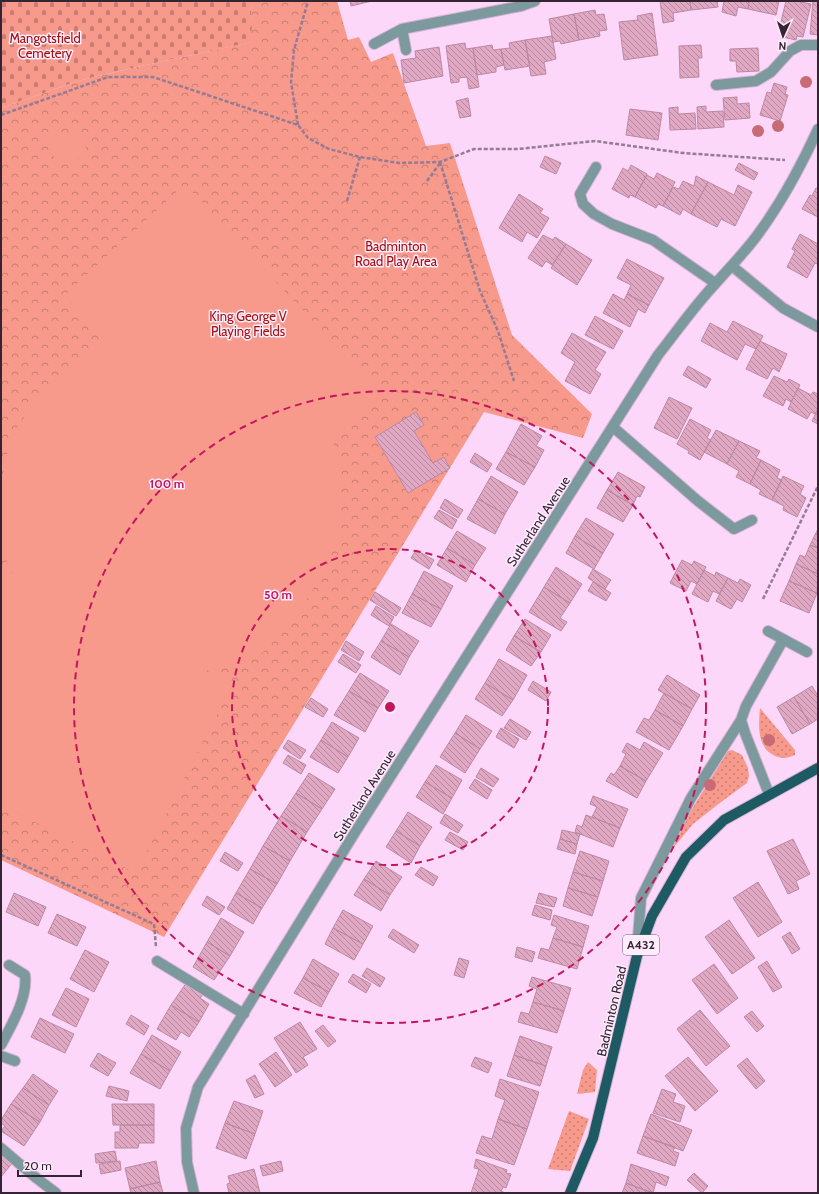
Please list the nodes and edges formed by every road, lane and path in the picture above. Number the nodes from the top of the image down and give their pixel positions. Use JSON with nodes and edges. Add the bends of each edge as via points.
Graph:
{"nodes":[{"id":1,"x":308,"y":1,"type":"edge"},
{"id":2,"x":535,"y":1,"type":"edge"},
{"id":3,"x":402,"y":29,"type":"junction"},
{"id":4,"x":374,"y":44,"type":"dead end"},
{"id":5,"x":818,"y":45,"type":"edge"},
{"id":6,"x":406,"y":50,"type":"dead end"},
{"id":7,"x":716,"y":85,"type":"dead end"},
{"id":8,"x":1,"y":115,"type":"edge"},
{"id":9,"x":298,"y":125,"type":"junction"},
{"id":10,"x":818,"y":129,"type":"edge"},
{"id":11,"x":360,"y":157,"type":"junction"},
{"id":12,"x":803,"y":161,"type":"junction"},
{"id":13,"x":440,"y":162,"type":"junction"},
{"id":14,"x":596,"y":167,"type":"dead end"},
{"id":15,"x":428,"y":181,"type":"dead end"},
{"id":16,"x":347,"y":201,"type":"dead end"},
{"id":17,"x":732,"y":266,"type":"junction"},
{"id":18,"x":715,"y":283,"type":"junction"},
{"id":19,"x":818,"y":327,"type":"edge"},
{"id":20,"x":514,"y":380,"type":"dead end"},
{"id":21,"x":613,"y":427,"type":"junction"},
{"id":22,"x":818,"y":486,"type":"edge"},
{"id":23,"x":752,"y":520,"type":"dead end"},
{"id":24,"x":763,"y":599,"type":"dead end"},
{"id":25,"x":768,"y":631,"type":"dead end"},
{"id":26,"x":783,"y":640,"type":"junction"},
{"id":27,"x":807,"y":652,"type":"dead end"},
{"id":28,"x":742,"y":720,"type":"junction"},
{"id":29,"x":818,"y":768,"type":"edge"},
{"id":30,"x":769,"y":794,"type":"junction"},
{"id":31,"x":1,"y":855,"type":"edge"},
{"id":32,"x":637,"y":956,"type":"junction"},
{"id":33,"x":157,"y":961,"type":"joint"},
{"id":34,"x":9,"y":965,"type":"dead end"},
{"id":35,"x":244,"y":1014,"type":"junction"},
{"id":36,"x":1,"y":1045,"type":"edge"},
{"id":37,"x":1,"y":1056,"type":"edge"},
{"id":38,"x":15,"y":1061,"type":"dead end"},
{"id":39,"x":1,"y":1148,"type":"edge"},
{"id":40,"x":56,"y":1193,"type":"edge"},
{"id":41,"x":194,"y":1193,"type":"edge"},
{"id":42,"x":570,"y":1193,"type":"edge"}],
"edges":[{"from":1,"to":9,"type":"path","via":[[294,50],[290,82]]},
{"from":2,"to":3,"type":"street","via":[[521,6]]},
{"from":3,"to":4,"type":"street"},
{"from":3,"to":6,"type":"street"},
{"from":5,"to":7,"type":"street","via":[[801,45],[790,50],[771,72],[756,81]]},
{"from":8,"to":9,"type":"path","via":[[108,77],[153,77]]},
{"from":9,"to":11,"type":"path","via":[[308,138],[329,149]]},
{"from":10,"to":12,"type":"street","name":"Sutherland Avenue"},
{"from":11,"to":13,"type":"path","via":[[399,163]]},
{"from":11,"to":16,"type":"path"},
{"from":12,"to":13,"type":"path","via":[[683,153],[595,141],[474,149]]},
{"from":12,"to":17,"type":"street","name":"Sutherland Avenue","via":[[768,220]]},
{"from":13,"to":15,"type":"path"},
{"from":13,"to":20,"type":"path","via":[[480,291],[498,332]]},
{"from":14,"to":18,"type":"street","via":[[580,194],[583,204],[606,221],[653,240]]},
{"from":17,"to":18,"type":"street","name":"Sutherland Avenue"},
{"from":17,"to":19,"type":"street","via":[[783,308]]},
{"from":18,"to":21,"type":"street","name":"Sutherland Avenue","via":[[658,355]]},
{"from":21,"to":23,"type":"street","via":[[734,529]]},
{"from":21,"to":35,"type":"street","name":"Sutherland Avenue","via":[[354,834]]},
{"from":22,"to":24,"type":"path"},
{"from":25,"to":26,"type":"street"},
{"from":26,"to":27,"type":"street"},
{"from":26,"to":28,"type":"street","via":[[746,706]]},
{"from":28,"to":30,"type":"street"},
{"from":28,"to":32,"type":"street","via":[[691,798],[641,898]]},
{"from":29,"to":30,"type":"main road","name":"Badminton Road","number":"A432"},
{"from":30,"to":32,"type":"main road","name":"Badminton Road","number":"A432","via":[[724,820],[686,857],[652,916]]},
{"from":31,"to":33,"type":"path","via":[[154,924]]},
{"from":32,"to":42,"type":"main road","name":"Badminton Road","number":"A432","via":[[593,1138]]},
{"from":33,"to":35,"type":"street"},
{"from":34,"to":36,"type":"street","via":[[25,975],[26,982],[15,1018]]},
{"from":35,"to":41,"type":"street","name":"Sutherland Avenue","via":[[198,1087],[186,1128],[187,1162]]},
{"from":37,"to":38,"type":"street"},
{"from":39,"to":40,"type":"street","via":[[34,1178]]}]}
